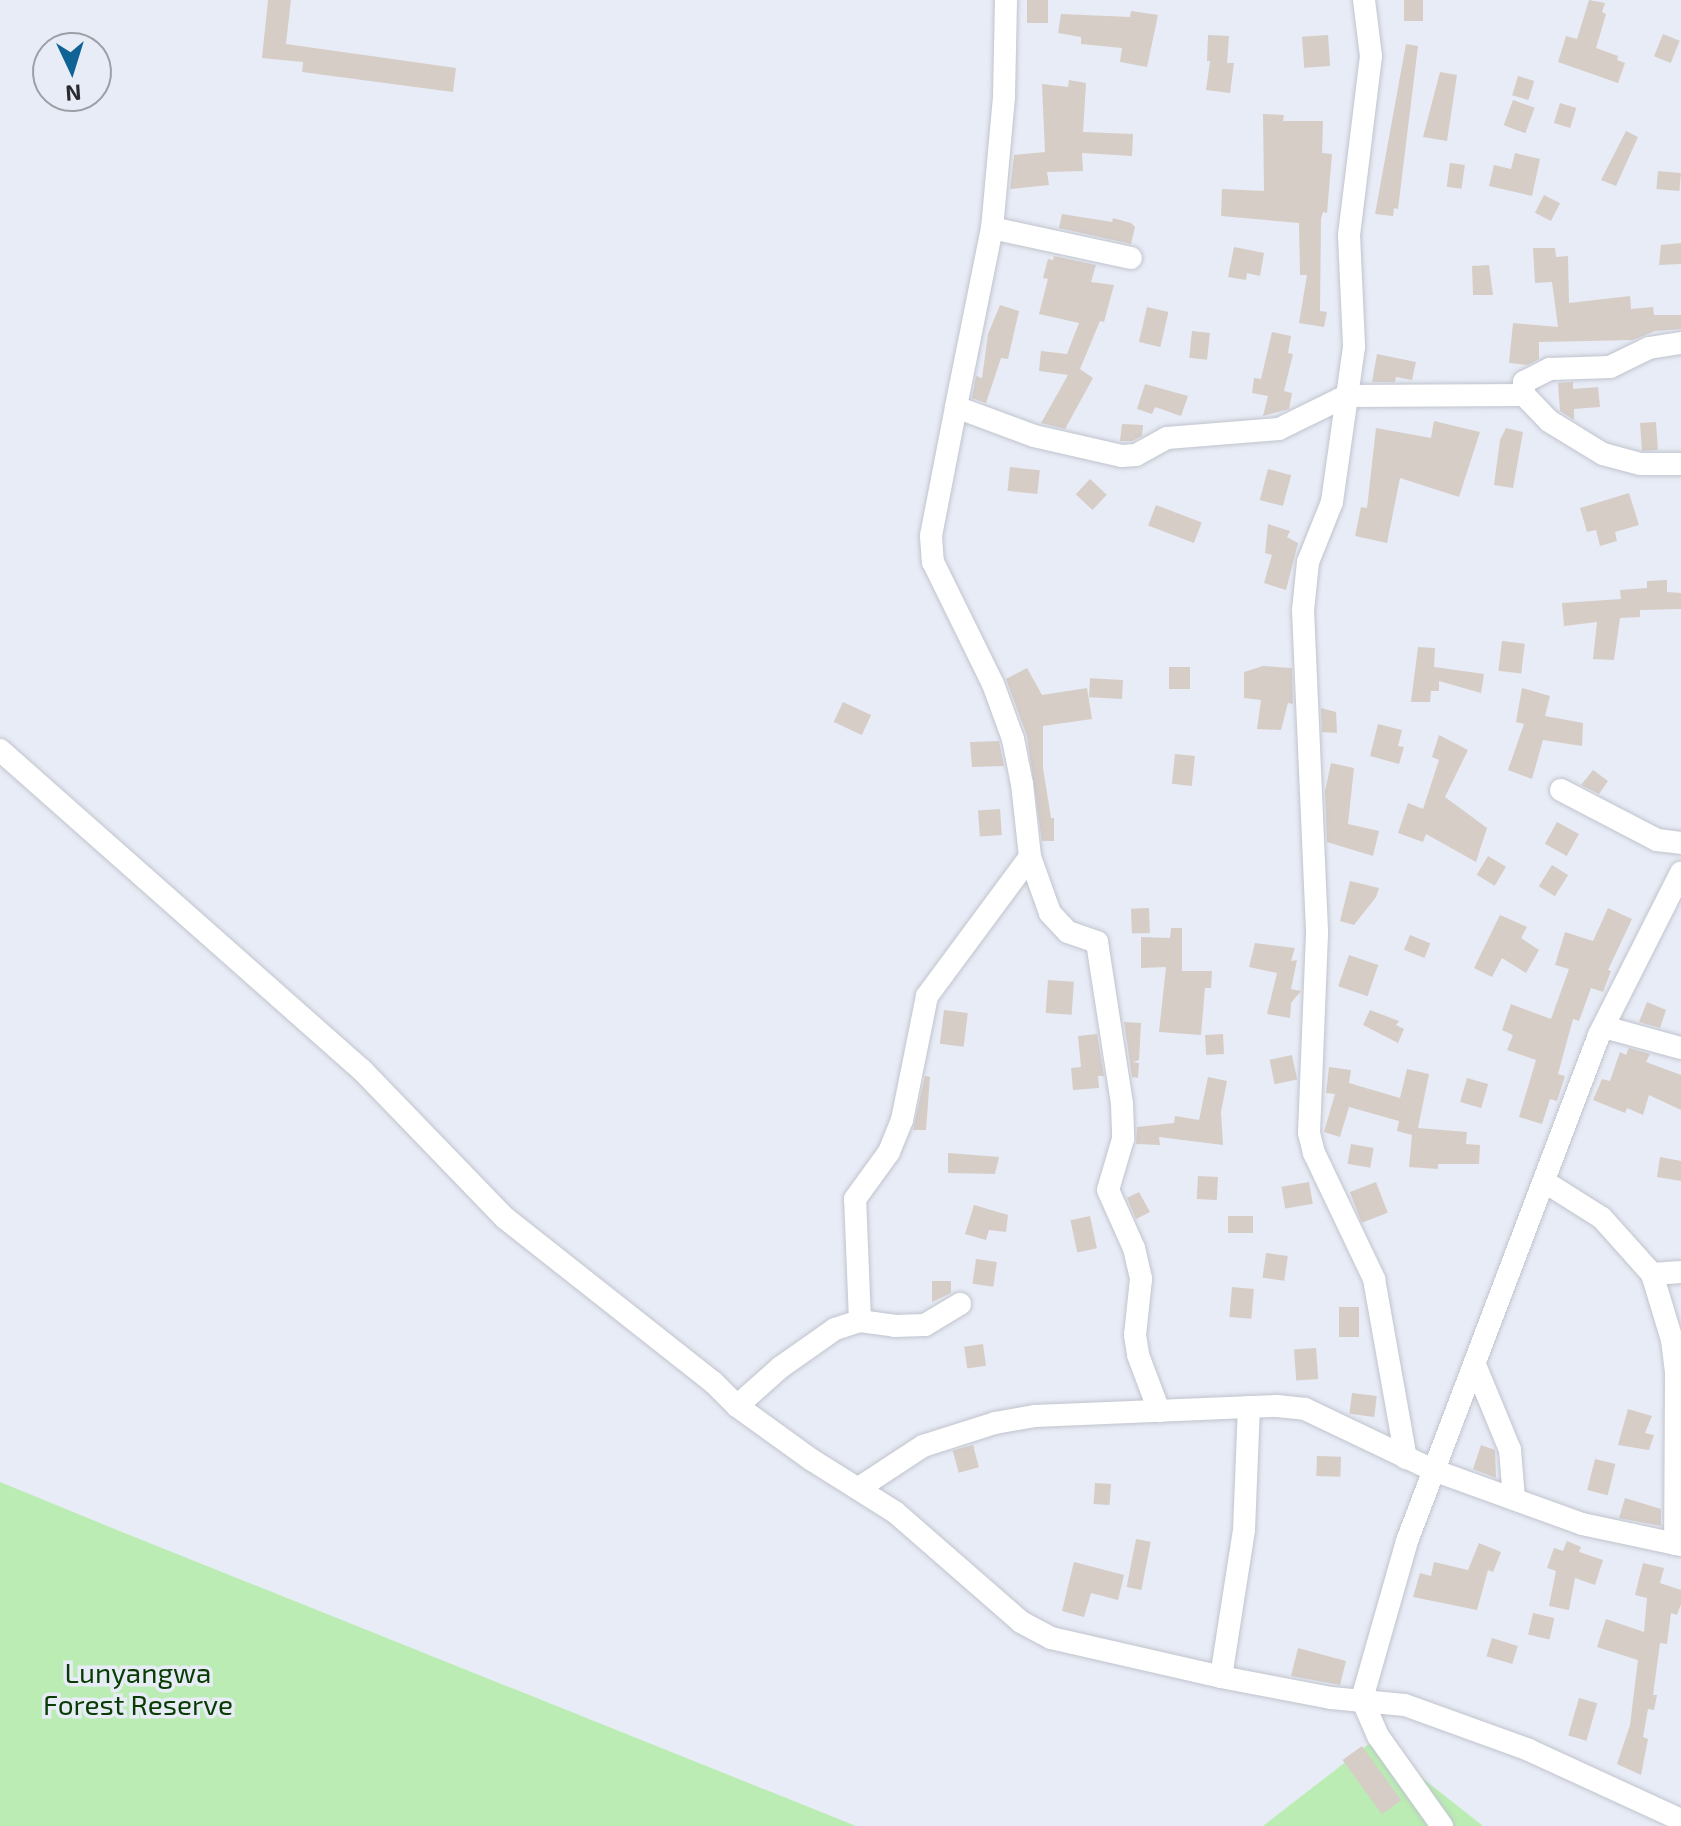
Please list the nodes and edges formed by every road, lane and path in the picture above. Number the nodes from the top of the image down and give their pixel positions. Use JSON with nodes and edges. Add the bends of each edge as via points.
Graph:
{"nodes":[{"id":1,"x":1006,"y":0,"type":"edge"},
{"id":2,"x":1364,"y":0,"type":"edge"},
{"id":3,"x":992,"y":228,"type":"junction"},
{"id":4,"x":1131,"y":258,"type":"dead end"},
{"id":5,"x":1681,"y":343,"type":"edge"},
{"id":6,"x":1524,"y":395,"type":"junction"},
{"id":7,"x":1346,"y":396,"type":"junction"},
{"id":8,"x":956,"y":407,"type":"junction"},
{"id":9,"x":1681,"y":464,"type":"edge"},
{"id":10,"x":0,"y":750,"type":"edge"},
{"id":11,"x":1561,"y":790,"type":"dead end"},
{"id":12,"x":1681,"y":843,"type":"edge"},
{"id":13,"x":1030,"y":857,"type":"junction"},
{"id":14,"x":1681,"y":873,"type":"edge"},
{"id":15,"x":1604,"y":1027,"type":"junction"},
{"id":16,"x":1681,"y":1048,"type":"edge"},
{"id":17,"x":1545,"y":1182,"type":"junction"},
{"id":18,"x":1681,"y":1272,"type":"edge"},
{"id":19,"x":1652,"y":1274,"type":"junction"},
{"id":20,"x":960,"y":1304,"type":"dead end"},
{"id":21,"x":860,"y":1321,"type":"junction"},
{"id":22,"x":1475,"y":1365,"type":"junction"},
{"id":23,"x":737,"y":1406,"type":"junction"},
{"id":24,"x":1249,"y":1407,"type":"junction"},
{"id":25,"x":1159,"y":1411,"type":"junction"},
{"id":26,"x":1406,"y":1458,"type":"junction"},
{"id":27,"x":1433,"y":1470,"type":"junction"},
{"id":28,"x":859,"y":1488,"type":"junction"},
{"id":29,"x":1514,"y":1499,"type":"junction"},
{"id":30,"x":1678,"y":1545,"type":"edge"},
{"id":31,"x":1221,"y":1677,"type":"junction"},
{"id":32,"x":1362,"y":1699,"type":"junction"},
{"id":33,"x":1681,"y":1820,"type":"edge"},
{"id":34,"x":1442,"y":1826,"type":"edge"}],
"edges":[{"from":1,"to":3,"type":"street"},
{"from":2,"to":7,"type":"street","via":[[1371,56],[1349,235],[1354,347]]},
{"from":3,"to":4,"type":"street"},
{"from":3,"to":8,"type":"street"},
{"from":5,"to":6,"type":"street","via":[[1649,348],[1610,367],[1550,369],[1524,382]]},
{"from":6,"to":7,"type":"street"},
{"from":6,"to":9,"type":"street","via":[[1549,421],[1603,454],[1641,464]]},
{"from":7,"to":8,"type":"street","via":[[1279,429],[1167,438],[1142,454],[1122,456],[1034,436]]},
{"from":7,"to":26,"type":"street","via":[[1332,502],[1308,562],[1303,610],[1317,934],[1309,1133],[1374,1279]]},
{"from":8,"to":13,"type":"street","via":[[931,536],[933,562],[993,684],[1013,739]]},
{"from":10,"to":23,"type":"street","via":[[362,1070],[505,1218]]},
{"from":11,"to":12,"type":"street","via":[[1657,840]]},
{"from":13,"to":21,"type":"street","via":[[927,996],[902,1120],[889,1152],[855,1199]]},
{"from":13,"to":25,"type":"street","via":[[1057,923],[1097,942],[1122,1104],[1123,1139],[1108,1190],[1134,1248],[1141,1279],[1138,1355]]},
{"from":14,"to":15,"type":"street"},
{"from":15,"to":16,"type":"street"},
{"from":15,"to":17,"type":"street"},
{"from":17,"to":19,"type":"street","via":[[1602,1218]]},
{"from":17,"to":22,"type":"street"},
{"from":18,"to":19,"type":"street"},
{"from":19,"to":30,"type":"street","via":[[1672,1340],[1676,1375]]},
{"from":20,"to":21,"type":"street","via":[[925,1325]]},
{"from":21,"to":23,"type":"street","via":[[835,1329],[805,1349]]},
{"from":22,"to":27,"type":"street"},
{"from":22,"to":29,"type":"street","via":[[1510,1450]]},
{"from":23,"to":28,"type":"street"},
{"from":24,"to":25,"type":"street"},
{"from":24,"to":26,"type":"street","via":[[1305,1409]]},
{"from":24,"to":31,"type":"street","via":[[1244,1530]]},
{"from":25,"to":28,"type":"street","via":[[1035,1416],[971,1429],[923,1446]]},
{"from":26,"to":27,"type":"street"},
{"from":27,"to":29,"type":"street"},
{"from":27,"to":32,"type":"street"},
{"from":28,"to":31,"type":"street","via":[[895,1512],[1021,1622],[1051,1638]]},
{"from":29,"to":30,"type":"street","via":[[1582,1524]]},
{"from":31,"to":32,"type":"street"},
{"from":32,"to":33,"type":"street","via":[[1405,1705],[1529,1750]]},
{"from":32,"to":34,"type":"street","via":[[1378,1736]]}]}
